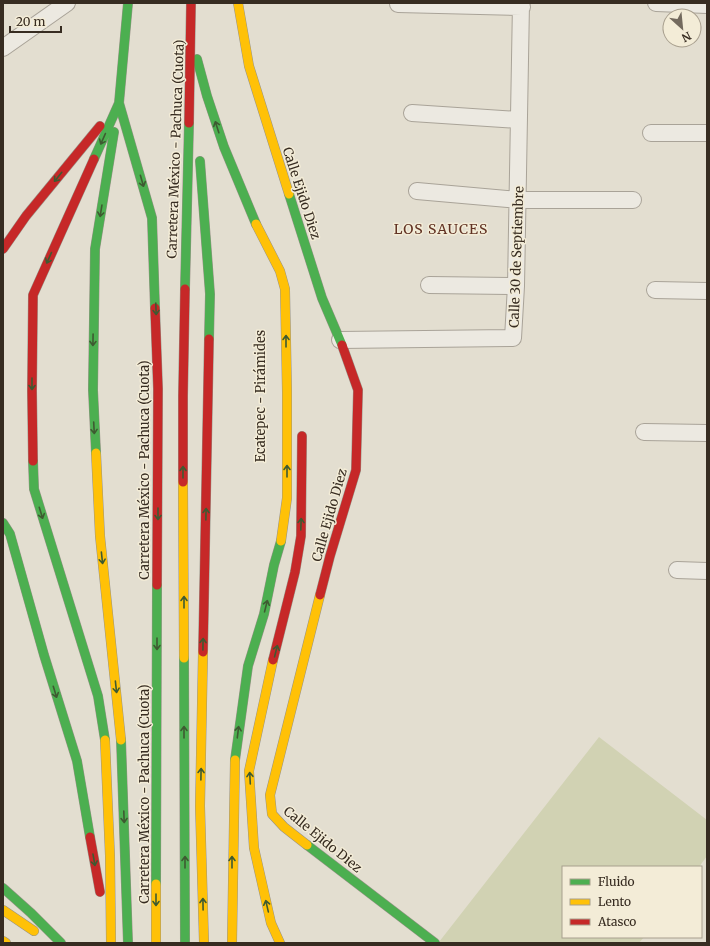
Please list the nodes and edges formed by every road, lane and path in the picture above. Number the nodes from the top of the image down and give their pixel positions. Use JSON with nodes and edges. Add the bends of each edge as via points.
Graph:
{"nodes":[{"id":1,"x":68,"y":3,"type":"edge"},
{"id":2,"x":128,"y":3,"type":"edge"},
{"id":3,"x":191,"y":3,"type":"edge"},
{"id":4,"x":238,"y":3,"type":"edge"},
{"id":5,"x":656,"y":3,"type":"edge"},
{"id":6,"x":398,"y":4,"type":"dead end"},
{"id":7,"x":521,"y":5,"type":"edge"},
{"id":8,"x":707,"y":5,"type":"edge"},
{"id":9,"x":191,"y":38,"type":"junction"},
{"id":10,"x":3,"y":48,"type":"edge"},
{"id":11,"x":118,"y":103,"type":"junction"},
{"id":12,"x":412,"y":113,"type":"dead end"},
{"id":13,"x":519,"y":120,"type":"junction"},
{"id":14,"x":198,"y":131,"type":"dead end"},
{"id":15,"x":651,"y":133,"type":"dead end"},
{"id":16,"x":707,"y":133,"type":"edge"},
{"id":17,"x":224,"y":147,"type":"junction"},
{"id":18,"x":199,"y":154,"type":"dead end"},
{"id":19,"x":417,"y":191,"type":"dead end"},
{"id":20,"x":518,"y":200,"type":"junction"},
{"id":21,"x":633,"y":200,"type":"dead end"},
{"id":22,"x":258,"y":228,"type":"junction"},
{"id":23,"x":3,"y":249,"type":"edge"},
{"id":24,"x":280,"y":250,"type":"dead end"},
{"id":25,"x":267,"y":264,"type":"dead end"},
{"id":26,"x":429,"y":285,"type":"dead end"},
{"id":27,"x":516,"y":286,"type":"junction"},
{"id":28,"x":655,"y":290,"type":"dead end"},
{"id":29,"x":707,"y":291,"type":"edge"},
{"id":30,"x":340,"y":340,"type":"junction"},
{"id":31,"x":302,"y":423,"type":"dead end"},
{"id":32,"x":644,"y":432,"type":"dead end"},
{"id":33,"x":707,"y":433,"type":"edge"},
{"id":34,"x":3,"y":524,"type":"edge"},
{"id":35,"x":272,"y":542,"type":"dead end"},
{"id":36,"x":274,"y":565,"type":"junction"},
{"id":37,"x":678,"y":570,"type":"dead end"},
{"id":38,"x":707,"y":571,"type":"edge"},
{"id":39,"x":3,"y":888,"type":"edge"},
{"id":40,"x":3,"y":910,"type":"edge"},
{"id":41,"x":3,"y":941,"type":"edge"},
{"id":42,"x":6,"y":943,"type":"edge"},
{"id":43,"x":52,"y":943,"type":"edge"},
{"id":44,"x":61,"y":943,"type":"edge"},
{"id":45,"x":110,"y":943,"type":"edge"},
{"id":46,"x":128,"y":943,"type":"edge"},
{"id":47,"x":156,"y":943,"type":"edge"},
{"id":48,"x":185,"y":943,"type":"edge"},
{"id":49,"x":204,"y":943,"type":"edge"},
{"id":50,"x":232,"y":943,"type":"edge"},
{"id":51,"x":280,"y":943,"type":"edge"},
{"id":52,"x":435,"y":943,"type":"edge"}],
"edges":[{"from":1,"to":10,"type":"street"},
{"from":2,"to":11,"type":"main road","name":"Carretera México - Pachuca (Cuota)"},
{"from":3,"to":9,"type":"main road","name":"Carretera México - Pachuca (Cuota)"},
{"from":4,"to":30,"type":"main road","name":"Calle Ejido Diez","via":[[248,66],[322,298]]},
{"from":5,"to":8,"type":"street"},
{"from":6,"to":7,"type":"street"},
{"from":7,"to":13,"type":"street","name":"Calle 30 de Septiembre"},
{"from":9,"to":14,"type":"main road"},
{"from":17,"to":9,"type":"main road","one_way":true},
{"from":48,"to":9,"type":"main road","name":"Carretera México - Pachuca (Cuota)","one_way":true,"via":[[183,396]]},
{"from":11,"to":23,"type":"main road","one_way":true,"via":[[26,216]]},
{"from":11,"to":45,"type":"main road","one_way":true,"via":[[32,295],[34,489],[98,696],[106,745]]},
{"from":11,"to":46,"type":"main road","one_way":true,"via":[[95,249],[92,390],[100,536],[122,746]]},
{"from":11,"to":47,"type":"main road","name":"Carretera México - Pachuca (Cuota)","one_way":true,"via":[[152,218],[158,396]]},
{"from":12,"to":13,"type":"street"},
{"from":13,"to":20,"type":"street","name":"Calle 30 de Septiembre"},
{"from":15,"to":16,"type":"street"},
{"from":17,"to":22,"type":"main road"},
{"from":17,"to":24,"type":"main road"},
{"from":49,"to":18,"type":"main road","one_way":true,"via":[[200,806],[210,294]]},
{"from":19,"to":20,"type":"street"},
{"from":20,"to":21,"type":"street"},
{"from":20,"to":27,"type":"street","name":"Calle 30 de Septiembre"},
{"from":22,"to":25,"type":"main road"},
{"from":36,"to":22,"type":"main road","one_way":true,"via":[[282,536],[287,498],[286,289],[280,271]]},
{"from":26,"to":27,"type":"street"},
{"from":27,"to":30,"type":"street","name":"Calle 30 de Septiembre","via":[[513,338]]},
{"from":28,"to":29,"type":"street"},
{"from":30,"to":52,"type":"main road","name":"Calle Ejido Diez","via":[[358,390],[356,470],[330,556],[270,795],[272,814],[284,827]]},
{"from":51,"to":31,"type":"main road","one_way":true,"via":[[271,923],[254,848],[249,771],[301,536]]},
{"from":32,"to":33,"type":"street"},
{"from":34,"to":45,"type":"main road","one_way":true,"via":[[10,534],[77,761]]},
{"from":35,"to":36,"type":"main road"},
{"from":50,"to":36,"type":"main road","one_way":true,"via":[[234,768],[237,738],[248,666],[264,614]]},
{"from":37,"to":38,"type":"street"},
{"from":39,"to":44,"type":"main road"},
{"from":40,"to":43,"type":"main road"},
{"from":41,"to":42,"type":"main road"}]}
